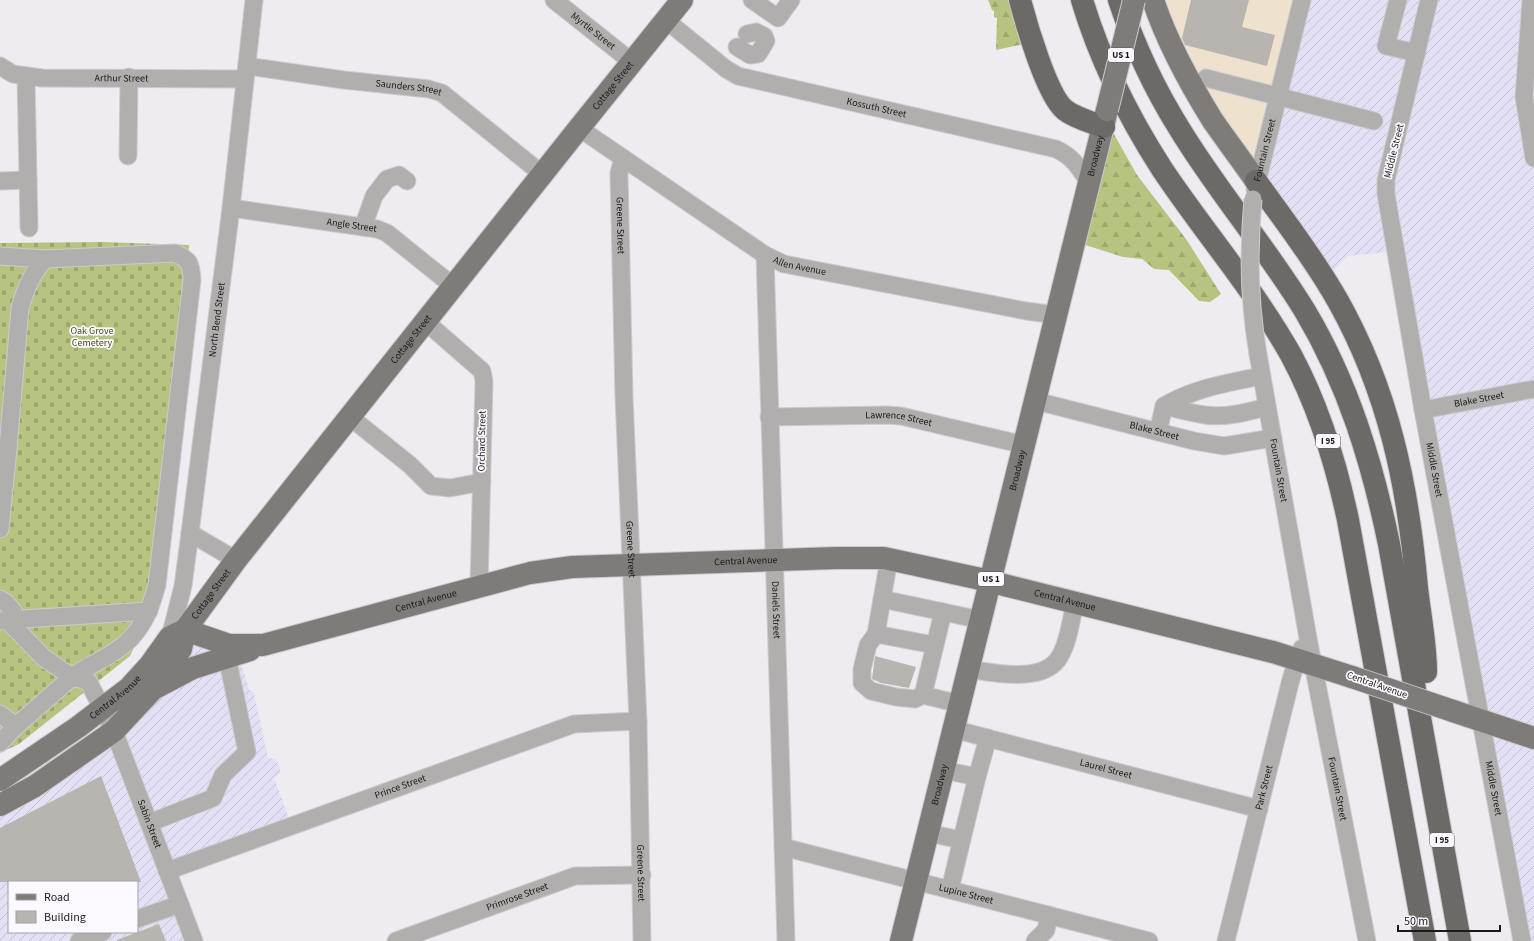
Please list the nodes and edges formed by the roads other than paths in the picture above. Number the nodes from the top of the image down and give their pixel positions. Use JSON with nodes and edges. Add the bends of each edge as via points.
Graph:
{"nodes":[{"id":1,"x":254,"y":0,"type":"edge"},
{"id":2,"x":554,"y":0,"type":"edge"},
{"id":3,"x":682,"y":0,"type":"edge"},
{"id":4,"x":752,"y":0,"type":"edge"},
{"id":5,"x":791,"y":0,"type":"edge"},
{"id":6,"x":1020,"y":0,"type":"edge"},
{"id":7,"x":1082,"y":0,"type":"edge"},
{"id":8,"x":1119,"y":0,"type":"edge"},
{"id":9,"x":1134,"y":0,"type":"edge"},
{"id":10,"x":1153,"y":0,"type":"edge"},
{"id":11,"x":1302,"y":0,"type":"edge"},
{"id":12,"x":1398,"y":0,"type":"edge"},
{"id":13,"x":1430,"y":0,"type":"edge"},
{"id":14,"x":1531,"y":0,"type":"edge"},
{"id":15,"x":667,"y":21,"type":"junction"},
{"id":16,"x":741,"y":41,"type":"dead end"},
{"id":17,"x":1417,"y":53,"type":"junction"},
{"id":18,"x":632,"y":62,"type":"junction"},
{"id":19,"x":0,"y":66,"type":"edge"},
{"id":20,"x":722,"y":66,"type":"junction"},
{"id":21,"x":246,"y":72,"type":"junction"},
{"id":22,"x":26,"y":77,"type":"junction"},
{"id":23,"x":129,"y":77,"type":"junction"},
{"id":24,"x":1206,"y":78,"type":"dead end"},
{"id":25,"x":1279,"y":96,"type":"junction"},
{"id":26,"x":1106,"y":118,"type":"junction"},
{"id":27,"x":1374,"y":122,"type":"dead end"},
{"id":28,"x":579,"y":128,"type":"junction"},
{"id":29,"x":128,"y":156,"type":"dead end"},
{"id":30,"x":623,"y":158,"type":"junction"},
{"id":31,"x":1534,"y":158,"type":"edge"},
{"id":32,"x":542,"y":174,"type":"junction"},
{"id":33,"x":28,"y":180,"type":"junction"},
{"id":34,"x":0,"y":181,"type":"edge"},
{"id":35,"x":408,"y":181,"type":"dead end"},
{"id":36,"x":1089,"y":182,"type":"junction"},
{"id":37,"x":1255,"y":190,"type":"junction"},
{"id":38,"x":231,"y":208,"type":"junction"},
{"id":39,"x":364,"y":227,"type":"junction"},
{"id":40,"x":29,"y":228,"type":"dead end"},
{"id":41,"x":765,"y":255,"type":"junction"},
{"id":42,"x":0,"y":256,"type":"edge"},
{"id":43,"x":46,"y":259,"type":"junction"},
{"id":44,"x":453,"y":286,"type":"junction"},
{"id":45,"x":1057,"y":315,"type":"junction"},
{"id":46,"x":426,"y":322,"type":"junction"},
{"id":47,"x":1261,"y":376,"type":"junction"},
{"id":48,"x":1534,"y":389,"type":"edge"},
{"id":49,"x":1036,"y":401,"type":"junction"},
{"id":50,"x":1164,"y":406,"type":"junction"},
{"id":51,"x":1267,"y":407,"type":"junction"},
{"id":52,"x":1423,"y":410,"type":"junction"},
{"id":53,"x":350,"y":417,"type":"junction"},
{"id":54,"x":769,"y":417,"type":"junction"},
{"id":55,"x":1158,"y":432,"type":"junction"},
{"id":56,"x":1273,"y":438,"type":"junction"},
{"id":57,"x":1024,"y":445,"type":"junction"},
{"id":58,"x":4,"y":448,"type":"edge"},
{"id":59,"x":482,"y":482,"type":"junction"},
{"id":60,"x":0,"y":529,"type":"edge"},
{"id":61,"x":190,"y":533,"type":"junction"},
{"id":62,"x":889,"y":559,"type":"junction"},
{"id":63,"x":236,"y":560,"type":"junction"},
{"id":64,"x":774,"y":560,"type":"junction"},
{"id":65,"x":632,"y":565,"type":"junction"},
{"id":66,"x":991,"y":582,"type":"junction"},
{"id":67,"x":479,"y":587,"type":"junction"},
{"id":68,"x":0,"y":599,"type":"edge"},
{"id":69,"x":882,"y":599,"type":"junction"},
{"id":70,"x":1075,"y":603,"type":"junction"},
{"id":71,"x":149,"y":611,"type":"junction"},
{"id":72,"x":943,"y":612,"type":"junction"},
{"id":73,"x":4,"y":620,"type":"edge"},
{"id":74,"x":981,"y":620,"type":"junction"},
{"id":75,"x":178,"y":634,"type":"junction"},
{"id":76,"x":876,"y":634,"type":"junction"},
{"id":77,"x":263,"y":645,"type":"junction"},
{"id":78,"x":934,"y":645,"type":"junction"},
{"id":79,"x":227,"y":657,"type":"junction"},
{"id":80,"x":1306,"y":661,"type":"junction"},
{"id":81,"x":968,"y":669,"type":"junction"},
{"id":82,"x":72,"y":677,"type":"junction"},
{"id":83,"x":154,"y":688,"type":"junction"},
{"id":84,"x":923,"y":695,"type":"junction"},
{"id":85,"x":960,"y":704,"type":"junction"},
{"id":86,"x":103,"y":708,"type":"junction"},
{"id":87,"x":0,"y":714,"type":"edge"},
{"id":88,"x":1481,"y":720,"type":"junction"},
{"id":89,"x":638,"y":721,"type":"junction"},
{"id":90,"x":16,"y":726,"type":"junction"},
{"id":91,"x":953,"y":729,"type":"junction"},
{"id":92,"x":114,"y":731,"type":"junction"},
{"id":93,"x":988,"y":738,"type":"junction"},
{"id":94,"x":1534,"y":738,"type":"edge"},
{"id":95,"x":1424,"y":739,"type":"junction"},
{"id":96,"x":0,"y":743,"type":"edge"},
{"id":97,"x":943,"y":770,"type":"junction"},
{"id":98,"x":977,"y":777,"type":"junction"},
{"id":99,"x":0,"y":780,"type":"edge"},
{"id":100,"x":0,"y":806,"type":"edge"},
{"id":101,"x":1259,"y":809,"type":"junction"},
{"id":102,"x":149,"y":823,"type":"junction"},
{"id":103,"x":928,"y":833,"type":"junction"},
{"id":104,"x":962,"y":840,"type":"junction"},
{"id":105,"x":783,"y":847,"type":"junction"},
{"id":106,"x":167,"y":871,"type":"junction"},
{"id":107,"x":642,"y":875,"type":"junction"},
{"id":108,"x":916,"y":881,"type":"junction"},
{"id":109,"x":950,"y":890,"type":"junction"},
{"id":110,"x":180,"y":904,"type":"junction"},
{"id":111,"x":1049,"y":915,"type":"junction"},
{"id":112,"x":138,"y":919,"type":"edge"},
{"id":113,"x":100,"y":933,"type":"edge"},
{"id":114,"x":904,"y":940,"type":"edge"},
{"id":115,"x":1425,"y":940,"type":"edge"},
{"id":116,"x":79,"y":941,"type":"edge"},
{"id":117,"x":194,"y":941,"type":"edge"},
{"id":118,"x":396,"y":941,"type":"edge"},
{"id":119,"x":642,"y":941,"type":"edge"},
{"id":120,"x":786,"y":941,"type":"edge"},
{"id":121,"x":1035,"y":941,"type":"edge"},
{"id":122,"x":1149,"y":941,"type":"edge"},
{"id":123,"x":1226,"y":941,"type":"edge"},
{"id":124,"x":1366,"y":941,"type":"edge"},
{"id":125,"x":1460,"y":941,"type":"edge"},
{"id":126,"x":1522,"y":941,"type":"edge"}],
"edges":[{"from":1,"to":21,"type":"street","name":"North Bend Street"},
{"from":2,"to":18,"type":"street","name":"Myrtle Street"},
{"from":3,"to":15,"type":"main road","name":"Cottage Street"},
{"from":4,"to":5,"type":"street","via":[[778,18]]},
{"from":6,"to":26,"type":"highway","via":[[1039,61],[1059,105],[1072,114]]},
{"from":7,"to":115,"type":"highway","number":"I 95","via":[[1104,61],[1137,128],[1167,175],[1266,314],[1297,368],[1322,425],[1348,520]]},
{"from":8,"to":95,"type":"highway","number":"I 95","via":[[1135,43],[1167,108],[1193,150],[1292,290],[1326,350],[1350,402],[1379,496]]},
{"from":9,"to":26,"type":"main road","name":"Broadway","number":"US 1","bridge":true},
{"from":10,"to":37,"type":"main road","via":[[1190,82]]},
{"from":11,"to":25,"type":"street","name":"Fountain Street"},
{"from":12,"to":17,"type":"street","via":[[1386,46]]},
{"from":13,"to":17,"type":"street","name":"Middle Street"},
{"from":14,"to":31,"type":"street","via":[[1524,97]]},
{"from":15,"to":18,"type":"main road","name":"Cottage Street"},
{"from":15,"to":20,"type":"street","name":"Kossuth Street"},
{"from":16,"to":20,"type":"street"},
{"from":17,"to":52,"type":"street","name":"Middle Street","via":[[1386,187]]},
{"from":18,"to":28,"type":"main road","name":"Cottage Street"},
{"from":19,"to":22,"type":"street","name":"Arthur Street","via":[[13,74]]},
{"from":20,"to":36,"type":"street","name":"Kossuth Street","via":[[745,78],[1056,149],[1068,154]]},
{"from":21,"to":23,"type":"street","name":"Arthur Street"},
{"from":21,"to":32,"type":"street","name":"Saunders Street","via":[[429,89],[442,93]]},
{"from":21,"to":38,"type":"street","name":"North Bend Street"},
{"from":22,"to":23,"type":"street","name":"Arthur Street"},
{"from":22,"to":33,"type":"street"},
{"from":23,"to":29,"type":"street"},
{"from":24,"to":25,"type":"street"},
{"from":25,"to":27,"type":"street"},
{"from":25,"to":37,"type":"street","name":"Fountain Street"},
{"from":26,"to":36,"type":"main road","name":"Broadway","number":"US 1"},
{"from":28,"to":30,"type":"street","name":"Allen Avenue"},
{"from":28,"to":32,"type":"main road","name":"Cottage Street"},
{"from":30,"to":41,"type":"street","name":"Allen Avenue"},
{"from":30,"to":65,"type":"street","name":"Greene Street","via":[[620,173],[624,397]]},
{"from":32,"to":44,"type":"main road","name":"Cottage Street"},
{"from":33,"to":34,"type":"street"},
{"from":33,"to":40,"type":"street"},
{"from":35,"to":39,"type":"street","via":[[399,176],[387,179],[374,196]]},
{"from":36,"to":45,"type":"main road","name":"Broadway","number":"US 1"},
{"from":37,"to":47,"type":"street","name":"Fountain Street","bridge":true,"via":[[1250,230],[1249,274]]},
{"from":37,"to":95,"type":"highway","via":[[1309,256],[1344,312],[1368,364],[1392,434],[1406,491],[1426,666]]},
{"from":38,"to":39,"type":"street","name":"Angle Street"},
{"from":38,"to":61,"type":"street","name":"North Bend Street"},
{"from":39,"to":44,"type":"street","name":"Angle Street","via":[[387,233]]},
{"from":41,"to":45,"type":"street","name":"Allen Avenue","via":[[784,264],[1040,314]]},
{"from":41,"to":54,"type":"street","name":"Daniels Street"},
{"from":42,"to":43,"type":"street"},
{"from":43,"to":58,"type":"street","via":[[34,274],[20,308]]},
{"from":43,"to":71,"type":"street","via":[[175,253],[187,259],[191,267],[192,280],[157,585]]},
{"from":44,"to":46,"type":"main road","name":"Cottage Street"},
{"from":45,"to":49,"type":"main road","name":"Broadway","number":"US 1"},
{"from":46,"to":53,"type":"main road","name":"Cottage Street"},
{"from":46,"to":59,"type":"street","name":"Orchard Street","via":[[482,371]]},
{"from":47,"to":50,"type":"street","via":[[1209,387]]},
{"from":47,"to":51,"type":"street","name":"Fountain Street"},
{"from":48,"to":52,"type":"street","name":"Blake Street"},
{"from":49,"to":55,"type":"street","name":"Blake Street"},
{"from":49,"to":57,"type":"main road","name":"Broadway","number":"US 1"},
{"from":50,"to":51,"type":"street","via":[[1219,416]]},
{"from":50,"to":55,"type":"street"},
{"from":51,"to":56,"type":"street","name":"Fountain Street"},
{"from":52,"to":88,"type":"street","name":"Middle Street"},
{"from":53,"to":59,"type":"street","via":[[431,486],[450,488]]},
{"from":53,"to":63,"type":"main road","name":"Cottage Street"},
{"from":54,"to":57,"type":"street","name":"Lawrence Street","via":[[894,415]]},
{"from":54,"to":64,"type":"street","name":"Daniels Street"},
{"from":55,"to":56,"type":"street","name":"Blake Street","via":[[1224,446]]},
{"from":56,"to":80,"type":"street","name":"Fountain Street","via":[[1308,638]]},
{"from":57,"to":66,"type":"main road","name":"Broadway","number":"US 1"},
{"from":58,"to":60,"type":"street"},
{"from":59,"to":67,"type":"street","name":"Orchard Street"},
{"from":61,"to":63,"type":"street"},
{"from":61,"to":75,"type":"street","name":"North Bend Street"},
{"from":62,"to":64,"type":"main road","name":"Central Avenue","via":[[862,557]]},
{"from":62,"to":66,"type":"main road","name":"Central Avenue"},
{"from":62,"to":69,"type":"street"},
{"from":63,"to":75,"type":"main road","name":"Cottage Street"},
{"from":64,"to":65,"type":"main road","name":"Central Avenue"},
{"from":64,"to":105,"type":"street","name":"Daniels Street"},
{"from":65,"to":67,"type":"main road","name":"Central Avenue","via":[[551,569]]},
{"from":65,"to":89,"type":"street","name":"Greene Street"},
{"from":66,"to":70,"type":"main road","name":"Central Avenue"},
{"from":66,"to":74,"type":"main road","name":"Broadway","number":"US 1"},
{"from":67,"to":77,"type":"main road","name":"Central Avenue"},
{"from":68,"to":73,"type":"street","via":[[13,611]]},
{"from":69,"to":72,"type":"street"},
{"from":69,"to":76,"type":"street"},
{"from":70,"to":80,"type":"main road","name":"Central Avenue"},
{"from":70,"to":81,"type":"street","via":[[1061,656],[1052,667],[1034,673],[1016,674]]},
{"from":71,"to":73,"type":"street"},
{"from":71,"to":82,"type":"street","via":[[142,627],[117,650]]},
{"from":72,"to":74,"type":"street"},
{"from":72,"to":78,"type":"street"},
{"from":73,"to":82,"type":"street","name":"Sabin Street","via":[[44,658]]},
{"from":74,"to":81,"type":"main road","name":"Broadway","number":"US 1"},
{"from":75,"to":77,"type":"main road","name":"Central Avenue","via":[[229,645]]},
{"from":75,"to":83,"type":"main road","name":"Cottage Street","via":[[181,649]]},
{"from":75,"to":86,"type":"main road","name":"Central Avenue","via":[[128,688]]},
{"from":76,"to":78,"type":"street"},
{"from":76,"to":84,"type":"street","via":[[868,645],[862,669],[862,682],[871,691],[896,697],[915,699]]},
{"from":77,"to":79,"type":"main road"},
{"from":78,"to":84,"type":"street"},
{"from":79,"to":83,"type":"main road","via":[[193,668]]},
{"from":79,"to":102,"type":"street","via":[[247,752],[223,775],[213,798]]},
{"from":80,"to":88,"type":"main road","name":"Central Avenue","bridge":true},
{"from":80,"to":101,"type":"street","name":"Park Street"},
{"from":80,"to":124,"type":"street","name":"Fountain Street"},
{"from":81,"to":85,"type":"main road","name":"Broadway","number":"US 1"},
{"from":82,"to":86,"type":"street","name":"Sabin Street","via":[[88,681]]},
{"from":82,"to":90,"type":"street"},
{"from":83,"to":92,"type":"main road","name":"Central Avenue"},
{"from":84,"to":85,"type":"street"},
{"from":85,"to":91,"type":"main road","name":"Broadway","number":"US 1"},
{"from":86,"to":92,"type":"street","name":"Sabin Street"},
{"from":86,"to":99,"type":"main road","name":"Central Avenue"},
{"from":87,"to":90,"type":"street"},
{"from":88,"to":94,"type":"main road","name":"Central Avenue"},
{"from":88,"to":126,"type":"street","name":"Middle Street"},
{"from":89,"to":106,"type":"street","name":"Prince Street","via":[[574,724]]},
{"from":89,"to":107,"type":"street","name":"Greene Street"},
{"from":90,"to":96,"type":"street"},
{"from":91,"to":93,"type":"street","name":"Laurel Street"},
{"from":91,"to":97,"type":"main road","name":"Broadway","number":"US 1"},
{"from":92,"to":100,"type":"main road","name":"Central Avenue","via":[[35,786]]},
{"from":92,"to":102,"type":"street","name":"Sabin Street"},
{"from":93,"to":98,"type":"street"},
{"from":93,"to":101,"type":"street","name":"Laurel Street"},
{"from":95,"to":125,"type":"highway","number":"I 95"},
{"from":97,"to":98,"type":"street"},
{"from":97,"to":103,"type":"main road","name":"Broadway","number":"US 1"},
{"from":98,"to":104,"type":"street"},
{"from":101,"to":123,"type":"street","name":"Park Street"},
{"from":102,"to":106,"type":"street","name":"Sabin Street"},
{"from":103,"to":104,"type":"street"},
{"from":103,"to":108,"type":"main road","name":"Broadway","number":"US 1"},
{"from":104,"to":109,"type":"street"},
{"from":105,"to":108,"type":"street","name":"Lupine Street"},
{"from":105,"to":120,"type":"street","name":"Daniels Street"},
{"from":106,"to":110,"type":"street","name":"Sabin Street"},
{"from":107,"to":118,"type":"street","name":"Primrose Street","via":[[576,876]]},
{"from":107,"to":119,"type":"street","name":"Greene Street"},
{"from":108,"to":109,"type":"street","name":"Lupine Street"},
{"from":108,"to":114,"type":"main road","name":"Broadway","number":"US 1"},
{"from":109,"to":111,"type":"street","name":"Lupine Street"},
{"from":110,"to":112,"type":"street"},
{"from":110,"to":117,"type":"street","name":"Sabin Street"},
{"from":111,"to":121,"type":"street","via":[[1046,930]]},
{"from":111,"to":122,"type":"street","name":"Lupine Street"},
{"from":113,"to":116,"type":"street"}]}
